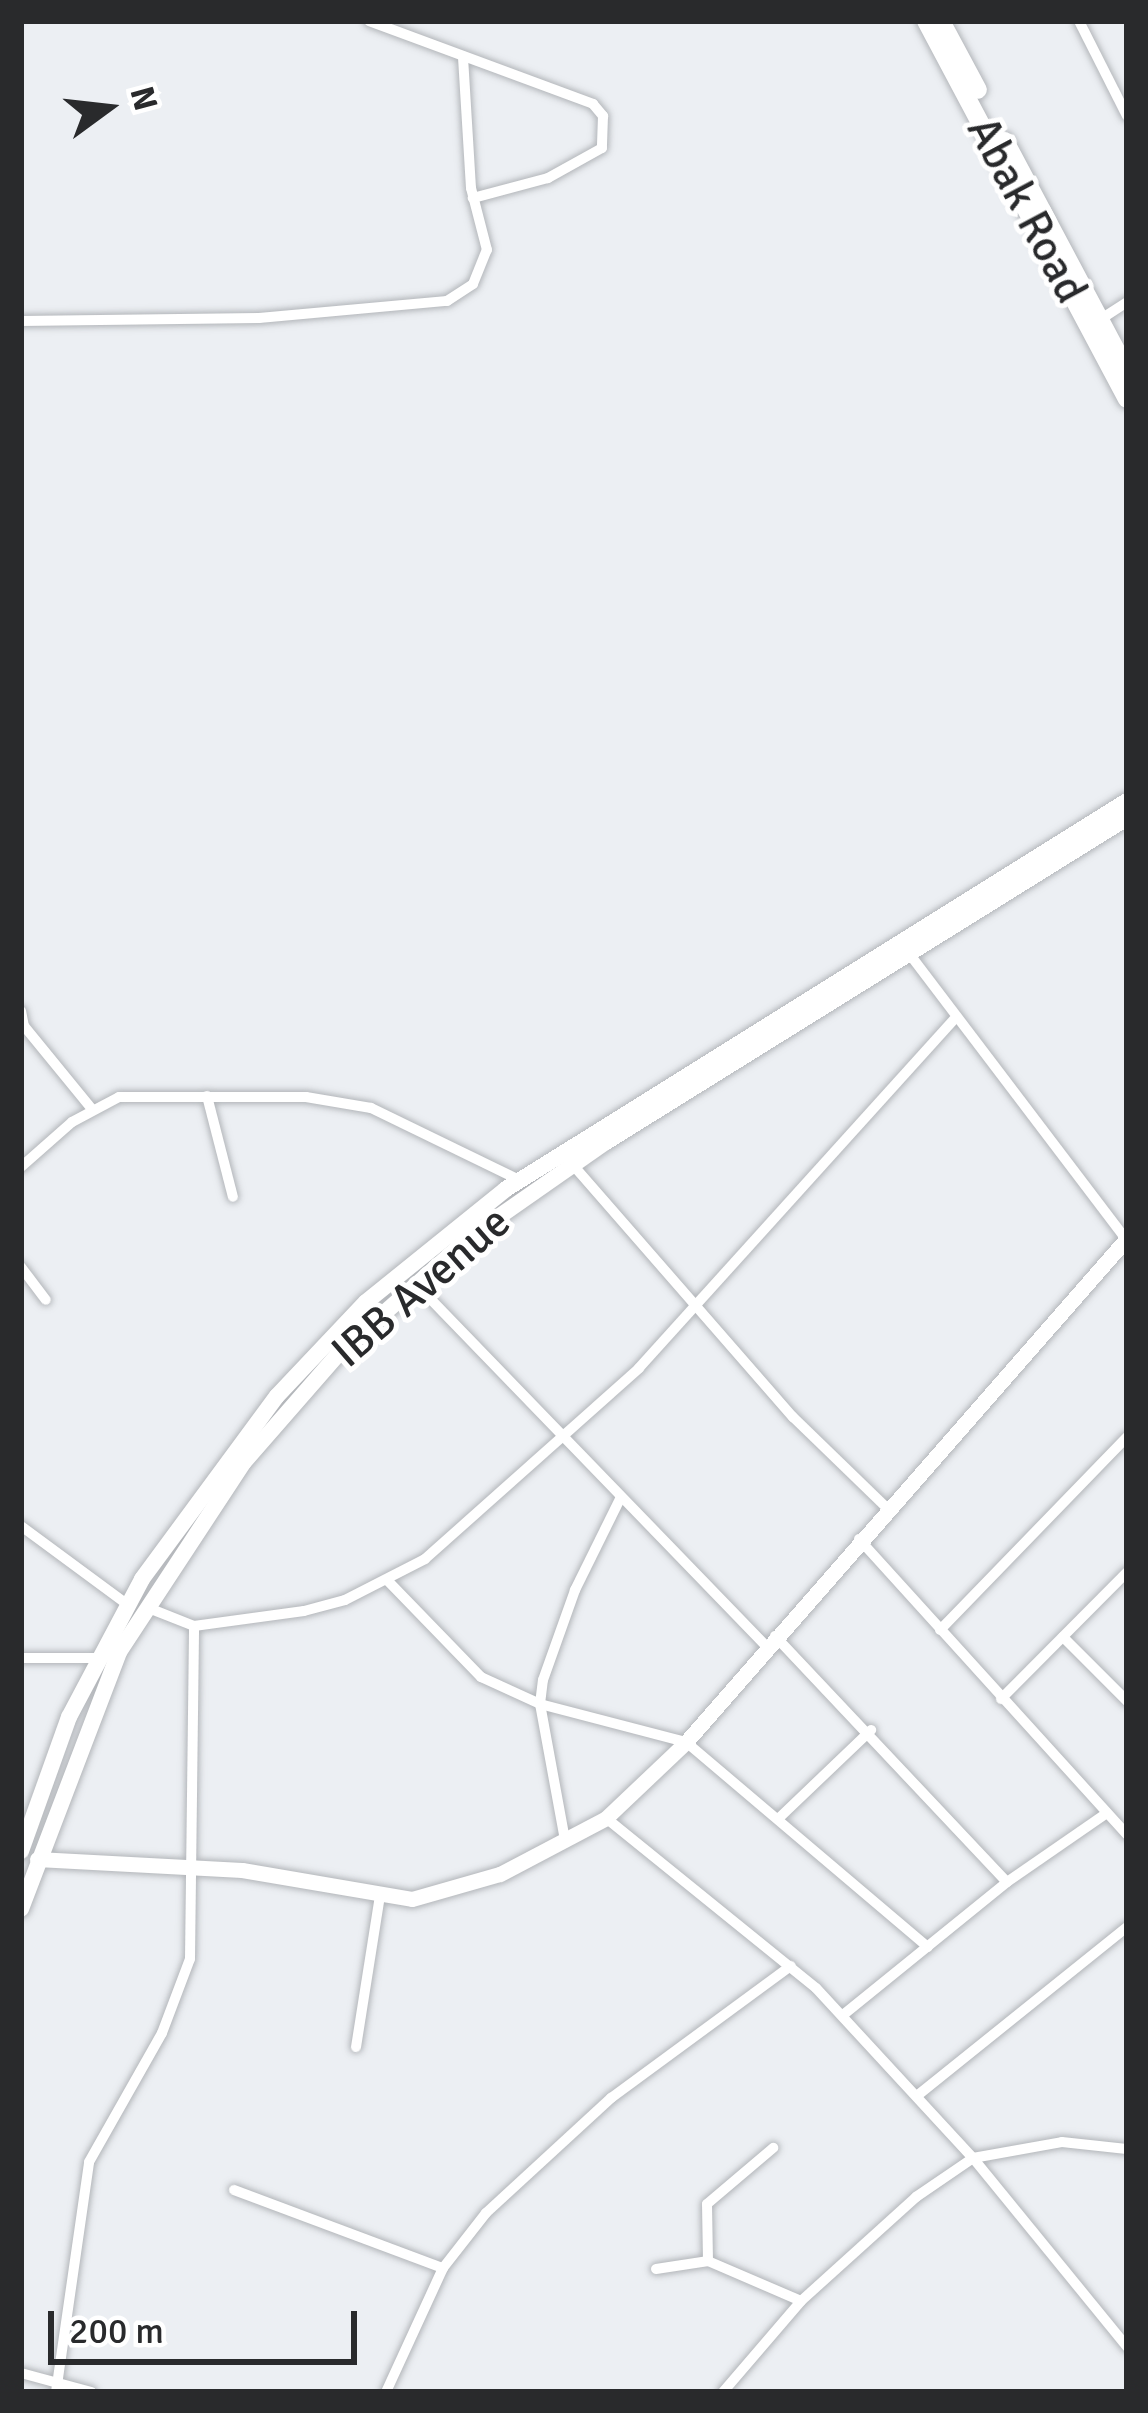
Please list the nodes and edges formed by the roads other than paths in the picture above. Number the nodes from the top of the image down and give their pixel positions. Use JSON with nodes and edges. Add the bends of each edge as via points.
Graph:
{"nodes":[{"id":1,"x":369,"y":21,"type":"edge"},
{"id":2,"x":926,"y":21,"type":"edge"},
{"id":3,"x":941,"y":21,"type":"edge"},
{"id":4,"x":1078,"y":21,"type":"edge"},
{"id":5,"x":463,"y":56,"type":"junction"},
{"id":6,"x":1122,"y":97,"type":"edge"},
{"id":7,"x":1127,"y":116,"type":"edge"},
{"id":8,"x":473,"y":198,"type":"junction"},
{"id":9,"x":1127,"y":302,"type":"edge"},
{"id":10,"x":1101,"y":319,"type":"junction"},
{"id":11,"x":21,"y":321,"type":"edge"},
{"id":12,"x":1127,"y":370,"type":"edge"},
{"id":13,"x":1127,"y":399,"type":"edge"},
{"id":14,"x":1127,"y":801,"type":"edge"},
{"id":15,"x":1127,"y":818,"type":"edge"},
{"id":16,"x":911,"y":956,"type":"junction"},
{"id":17,"x":21,"y":1011,"type":"edge"},
{"id":18,"x":954,"y":1019,"type":"junction"},
{"id":19,"x":23,"y":1026,"type":"edge"},
{"id":20,"x":207,"y":1096,"type":"junction"},
{"id":21,"x":92,"y":1109,"type":"junction"},
{"id":22,"x":573,"y":1165,"type":"junction"},
{"id":23,"x":21,"y":1167,"type":"edge"},
{"id":24,"x":519,"y":1180,"type":"junction"},
{"id":25,"x":232,"y":1197,"type":"dead end"},
{"id":26,"x":1126,"y":1238,"type":"edge"},
{"id":27,"x":21,"y":1267,"type":"edge"},
{"id":28,"x":415,"y":1282,"type":"junction"},
{"id":29,"x":46,"y":1300,"type":"dead end"},
{"id":30,"x":694,"y":1308,"type":"junction"},
{"id":31,"x":1127,"y":1437,"type":"edge"},
{"id":32,"x":560,"y":1440,"type":"junction"},
{"id":33,"x":620,"y":1499,"type":"junction"},
{"id":34,"x":886,"y":1508,"type":"junction"},
{"id":35,"x":21,"y":1526,"type":"edge"},
{"id":36,"x":859,"y":1539,"type":"junction"},
{"id":37,"x":1126,"y":1575,"type":"edge"},
{"id":38,"x":388,"y":1581,"type":"junction"},
{"id":39,"x":137,"y":1606,"type":"junction"},
{"id":40,"x":194,"y":1626,"type":"junction"},
{"id":41,"x":940,"y":1630,"type":"junction"},
{"id":42,"x":1063,"y":1636,"type":"junction"},
{"id":43,"x":770,"y":1641,"type":"junction"},
{"id":44,"x":21,"y":1658,"type":"edge"},
{"id":45,"x":99,"y":1658,"type":"junction"},
{"id":46,"x":1001,"y":1699,"type":"junction"},
{"id":47,"x":1127,"y":1701,"type":"edge"},
{"id":48,"x":539,"y":1704,"type":"junction"},
{"id":49,"x":871,"y":1730,"type":"junction"},
{"id":50,"x":686,"y":1742,"type":"junction"},
{"id":51,"x":1106,"y":1813,"type":"junction"},
{"id":52,"x":606,"y":1818,"type":"junction"},
{"id":53,"x":778,"y":1819,"type":"junction"},
{"id":54,"x":1127,"y":1835,"type":"edge"},
{"id":55,"x":566,"y":1840,"type":"junction"},
{"id":56,"x":29,"y":1855,"type":"edge"},
{"id":57,"x":197,"y":1866,"type":"junction"},
{"id":58,"x":1007,"y":1882,"type":"junction"},
{"id":59,"x":380,"y":1896,"type":"junction"},
{"id":60,"x":21,"y":1909,"type":"edge"},
{"id":61,"x":1127,"y":1927,"type":"edge"},
{"id":62,"x":928,"y":1947,"type":"junction"},
{"id":63,"x":791,"y":1966,"type":"junction"},
{"id":64,"x":843,"y":2015,"type":"junction"},
{"id":65,"x":356,"y":2047,"type":"dead end"},
{"id":66,"x":918,"y":2095,"type":"junction"},
{"id":67,"x":773,"y":2148,"type":"dead end"},
{"id":68,"x":1127,"y":2149,"type":"edge"},
{"id":69,"x":973,"y":2158,"type":"junction"},
{"id":70,"x":234,"y":2190,"type":"dead end"},
{"id":71,"x":708,"y":2261,"type":"junction"},
{"id":72,"x":443,"y":2268,"type":"junction"},
{"id":73,"x":656,"y":2269,"type":"dead end"},
{"id":74,"x":801,"y":2301,"type":"junction"},
{"id":75,"x":1127,"y":2347,"type":"edge"},
{"id":76,"x":21,"y":2373,"type":"edge"},
{"id":77,"x":57,"y":2387,"type":"edge"},
{"id":78,"x":91,"y":2392,"type":"edge"},
{"id":79,"x":386,"y":2392,"type":"edge"},
{"id":80,"x":723,"y":2392,"type":"edge"}],
"edges":[{"from":1,"to":5,"type":"street"},
{"from":2,"to":13,"type":"highway","name":"Abak Road"},
{"from":3,"to":10,"type":"highway","name":"Abak Road"},
{"from":4,"to":6,"type":"street"},
{"from":5,"to":8,"type":"street"},
{"from":5,"to":8,"type":"street","via":[[593,104],[605,135],[602,148],[548,178]]},
{"from":6,"to":7,"type":"street"},
{"from":8,"to":11,"type":"street","via":[[484,267],[472,284],[431,306],[122,324]]},
{"from":9,"to":10,"type":"street"},
{"from":10,"to":12,"type":"highway","name":"Abak Road"},
{"from":14,"to":24,"type":"main road"},
{"from":15,"to":16,"type":"main road","name":"IBB Avenue"},
{"from":16,"to":18,"type":"street"},
{"from":16,"to":22,"type":"main road","name":"IBB Avenue"},
{"from":17,"to":19,"type":"street"},
{"from":18,"to":26,"type":"street"},
{"from":18,"to":30,"type":"street"},
{"from":19,"to":21,"type":"street"},
{"from":20,"to":21,"type":"street","via":[[119,1097]]},
{"from":20,"to":24,"type":"street","via":[[362,1106]]},
{"from":20,"to":25,"type":"street"},
{"from":21,"to":23,"type":"street"},
{"from":22,"to":28,"type":"main road","name":"IBB Avenue"},
{"from":22,"to":30,"type":"street"},
{"from":24,"to":39,"type":"main road","via":[[424,1250],[306,1362],[202,1493]]},
{"from":26,"to":34,"type":"street"},
{"from":27,"to":29,"type":"street"},
{"from":28,"to":32,"type":"street"},
{"from":28,"to":39,"type":"main road","name":"IBB Avenue","via":[[340,1352],[244,1462]]},
{"from":30,"to":32,"type":"street"},
{"from":30,"to":34,"type":"street"},
{"from":31,"to":41,"type":"street"},
{"from":32,"to":33,"type":"street"},
{"from":32,"to":38,"type":"street","via":[[480,1516]]},
{"from":33,"to":43,"type":"street"},
{"from":33,"to":48,"type":"street","via":[[574,1590]]},
{"from":34,"to":36,"type":"street"},
{"from":35,"to":39,"type":"street"},
{"from":36,"to":41,"type":"street"},
{"from":36,"to":43,"type":"street"},
{"from":37,"to":42,"type":"street"},
{"from":38,"to":40,"type":"street","via":[[304,1611]]},
{"from":38,"to":48,"type":"street","via":[[481,1677]]},
{"from":39,"to":40,"type":"street"},
{"from":39,"to":45,"type":"main road"},
{"from":39,"to":56,"type":"main road","name":"IBB Avenue"},
{"from":40,"to":57,"type":"street","via":[[190,1795]]},
{"from":41,"to":46,"type":"street"},
{"from":42,"to":46,"type":"street"},
{"from":42,"to":47,"type":"street"},
{"from":43,"to":49,"type":"street"},
{"from":43,"to":50,"type":"street"},
{"from":44,"to":45,"type":"street"},
{"from":45,"to":56,"type":"main road"},
{"from":46,"to":51,"type":"street"},
{"from":48,"to":50,"type":"street"},
{"from":48,"to":55,"type":"street"},
{"from":49,"to":53,"type":"street"},
{"from":49,"to":58,"type":"street"},
{"from":50,"to":52,"type":"street"},
{"from":50,"to":53,"type":"street"},
{"from":51,"to":54,"type":"street"},
{"from":51,"to":58,"type":"street"},
{"from":52,"to":55,"type":"street"},
{"from":52,"to":63,"type":"street"},
{"from":53,"to":62,"type":"street"},
{"from":55,"to":59,"type":"street","via":[[449,1892]]},
{"from":56,"to":57,"type":"street"},
{"from":56,"to":60,"type":"main road","name":"IBB Avenue"},
{"from":57,"to":59,"type":"street"},
{"from":57,"to":77,"type":"street","via":[[182,1985],[89,2162]]},
{"from":58,"to":62,"type":"street"},
{"from":59,"to":65,"type":"street"},
{"from":61,"to":66,"type":"street"},
{"from":62,"to":64,"type":"street"},
{"from":63,"to":64,"type":"street"},
{"from":63,"to":72,"type":"street","via":[[610,2098],[486,2213]]},
{"from":64,"to":66,"type":"street"},
{"from":66,"to":69,"type":"street"},
{"from":67,"to":71,"type":"street","via":[[707,2204]]},
{"from":68,"to":69,"type":"street","via":[[1062,2141]]},
{"from":69,"to":74,"type":"street","via":[[916,2197]]},
{"from":69,"to":75,"type":"street"},
{"from":70,"to":72,"type":"street"},
{"from":71,"to":73,"type":"street"},
{"from":71,"to":74,"type":"street"},
{"from":72,"to":79,"type":"street"},
{"from":74,"to":80,"type":"street"},
{"from":76,"to":77,"type":"street"},
{"from":77,"to":78,"type":"street"}]}
